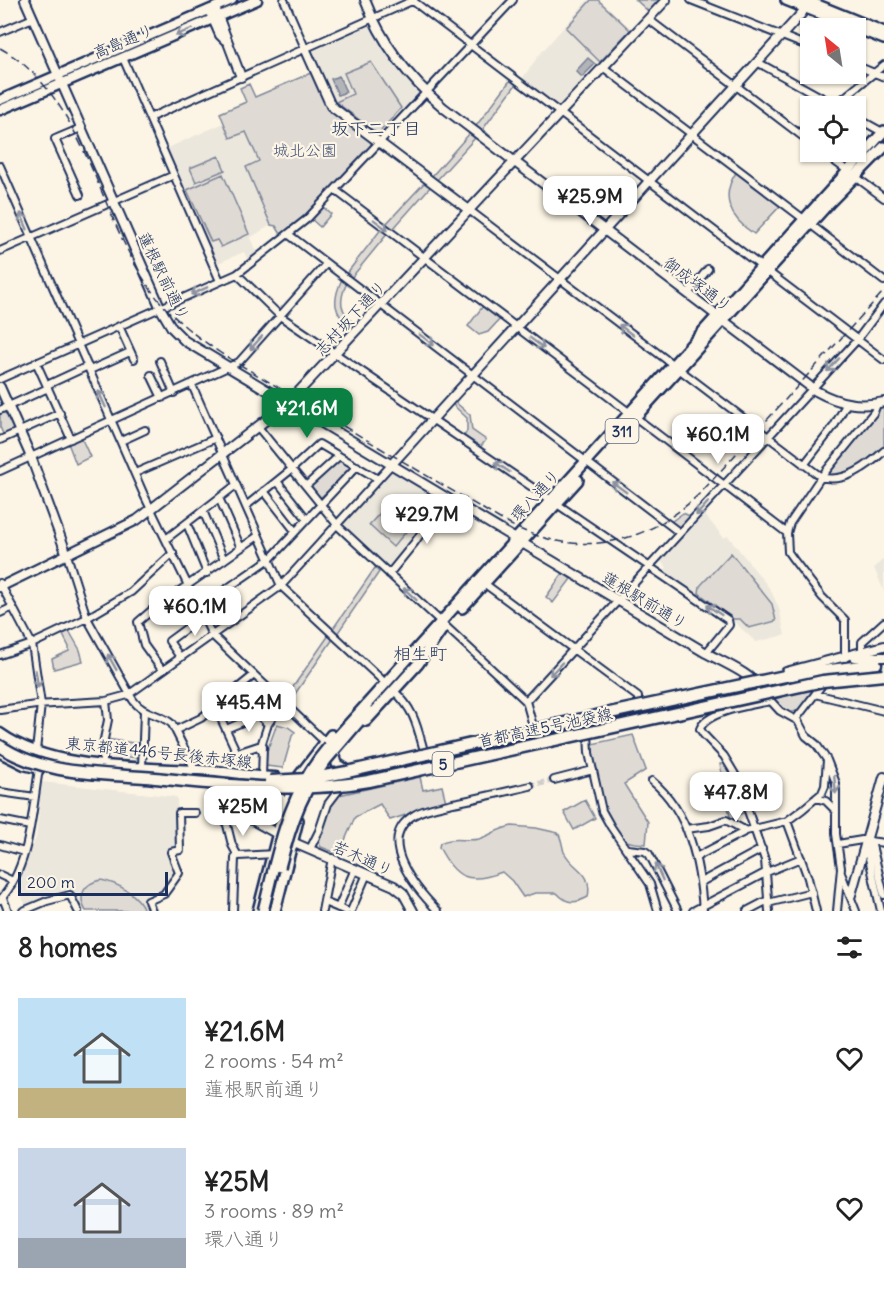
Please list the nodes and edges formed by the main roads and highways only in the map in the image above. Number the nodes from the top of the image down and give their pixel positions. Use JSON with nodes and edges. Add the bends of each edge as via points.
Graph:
{"nodes":[{"id":1,"x":232,"y":0,"type":"edge"},
{"id":2,"x":257,"y":0,"type":"edge"},
{"id":3,"x":786,"y":0,"type":"edge"},
{"id":4,"x":806,"y":2,"type":"edge"},
{"id":5,"x":884,"y":32,"type":"edge"},
{"id":6,"x":884,"y":39,"type":"edge"},
{"id":7,"x":60,"y":80,"type":"junction"},
{"id":8,"x":2,"y":99,"type":"edge"},
{"id":9,"x":0,"y":110,"type":"edge"},
{"id":10,"x":884,"y":132,"type":"edge"},
{"id":11,"x":884,"y":147,"type":"edge"},
{"id":12,"x":852,"y":174,"type":"junction"},
{"id":13,"x":518,"y":541,"type":"junction"},
{"id":14,"x":443,"y":626,"type":"junction"},
{"id":15,"x":880,"y":661,"type":"edge"},
{"id":16,"x":778,"y":677,"type":"junction"},
{"id":17,"x":884,"y":677,"type":"edge"},
{"id":18,"x":816,"y":687,"type":"junction"},
{"id":19,"x":0,"y":733,"type":"edge"},
{"id":20,"x":0,"y":739,"type":"edge"},
{"id":21,"x":521,"y":740,"type":"junction"},
{"id":22,"x":0,"y":746,"type":"edge"},
{"id":23,"x":446,"y":746,"type":"road end"},
{"id":24,"x":0,"y":753,"type":"edge"},
{"id":25,"x":335,"y":756,"type":"junction"},
{"id":26,"x":446,"y":763,"type":"road end"},
{"id":27,"x":345,"y":769,"type":"road end"},
{"id":28,"x":321,"y":773,"type":"junction"},
{"id":29,"x":299,"y":776,"type":"junction"},
{"id":30,"x":267,"y":792,"type":"junction"},
{"id":31,"x":291,"y":792,"type":"junction"},
{"id":32,"x":309,"y":792,"type":"junction"},
{"id":33,"x":284,"y":809,"type":"junction"},
{"id":34,"x":258,"y":911,"type":"edge"},
{"id":35,"x":263,"y":911,"type":"edge"},
{"id":36,"x":274,"y":911,"type":"edge"}],
"edges":[{"from":1,"to":7,"type":"main road","name":"高島通り"},
{"from":2,"to":7,"type":"main road","name":"高島通り","one_way":true,"via":[[123,58]]},
{"from":3,"to":4,"type":"main road"},
{"from":4,"to":5,"type":"main road"},
{"from":4,"to":6,"type":"main road"},
{"from":7,"to":8,"type":"main road","name":"高島通り"},
{"from":7,"to":9,"type":"main road","name":"高島通り"},
{"from":10,"to":12,"type":"main road","name":"環八通り","number":"311"},
{"from":11,"to":12,"type":"main road","name":"環八通り","number":"311"},
{"from":12,"to":13,"type":"main road","name":"環八通り","number":"311"},
{"from":13,"to":14,"type":"main road","name":"環八通り","number":"311"},
{"from":13,"to":14,"type":"main road","name":"環八通り","number":"311"},
{"from":14,"to":25,"type":"main road","via":[[430,648]]},
{"from":14,"to":29,"type":"main road","via":[[434,625],[424,634]]},
{"from":14,"to":35,"type":"main road","name":"環八通り","number":"311","bridge":true,"via":[[416,649],[321,755],[302,783],[286,821]]},
{"from":14,"to":36,"type":"main road","name":"環八通り","number":"311","bridge":true,"via":[[310,783],[293,823]]},
{"from":15,"to":16,"type":"highway","name":"首都高速5号池袋線","number":"5"},
{"from":16,"to":20,"type":"highway","name":"首都高速5号池袋線","number":"5","bridge":true,"via":[[347,772],[295,780],[249,780],[62,764],[29,754]]},
{"from":16,"to":21,"type":"highway","bridge":true},
{"from":17,"to":18,"type":"highway","name":"首都高速5号池袋線","number":"5","bridge":true},
{"from":18,"to":21,"type":"highway","bridge":true,"via":[[771,688]]},
{"from":18,"to":22,"type":"highway","name":"首都高速5号池袋線","number":"5","bridge":true,"via":[[326,787],[249,787],[76,771],[37,764]]},
{"from":19,"to":29,"type":"main road","name":"東京都道446号長後赤塚線","via":[[36,751],[103,764],[262,777]]},
{"from":21,"to":23,"type":"highway","via":[[476,747]]},
{"from":21,"to":26,"type":"highway"},
{"from":24,"to":30,"type":"main road","name":"東京都道446号長後赤塚線","via":[[39,769]]},
{"from":25,"to":27,"type":"main road","via":[[336,764]]},
{"from":25,"to":28,"type":"main road"},
{"from":28,"to":29,"type":"main road","name":"東京都道446号長後赤塚線"},
{"from":28,"to":32,"type":"main road"},
{"from":29,"to":31,"type":"main road"},
{"from":30,"to":31,"type":"main road","name":"東京都道446号長後赤塚線"},
{"from":30,"to":33,"type":"main road","via":[[279,798]]},
{"from":31,"to":32,"type":"main road","name":"東京都道446号長後赤塚線"},
{"from":31,"to":33,"type":"main road"},
{"from":32,"to":36,"type":"main road"},
{"from":33,"to":34,"type":"main road"}]}
